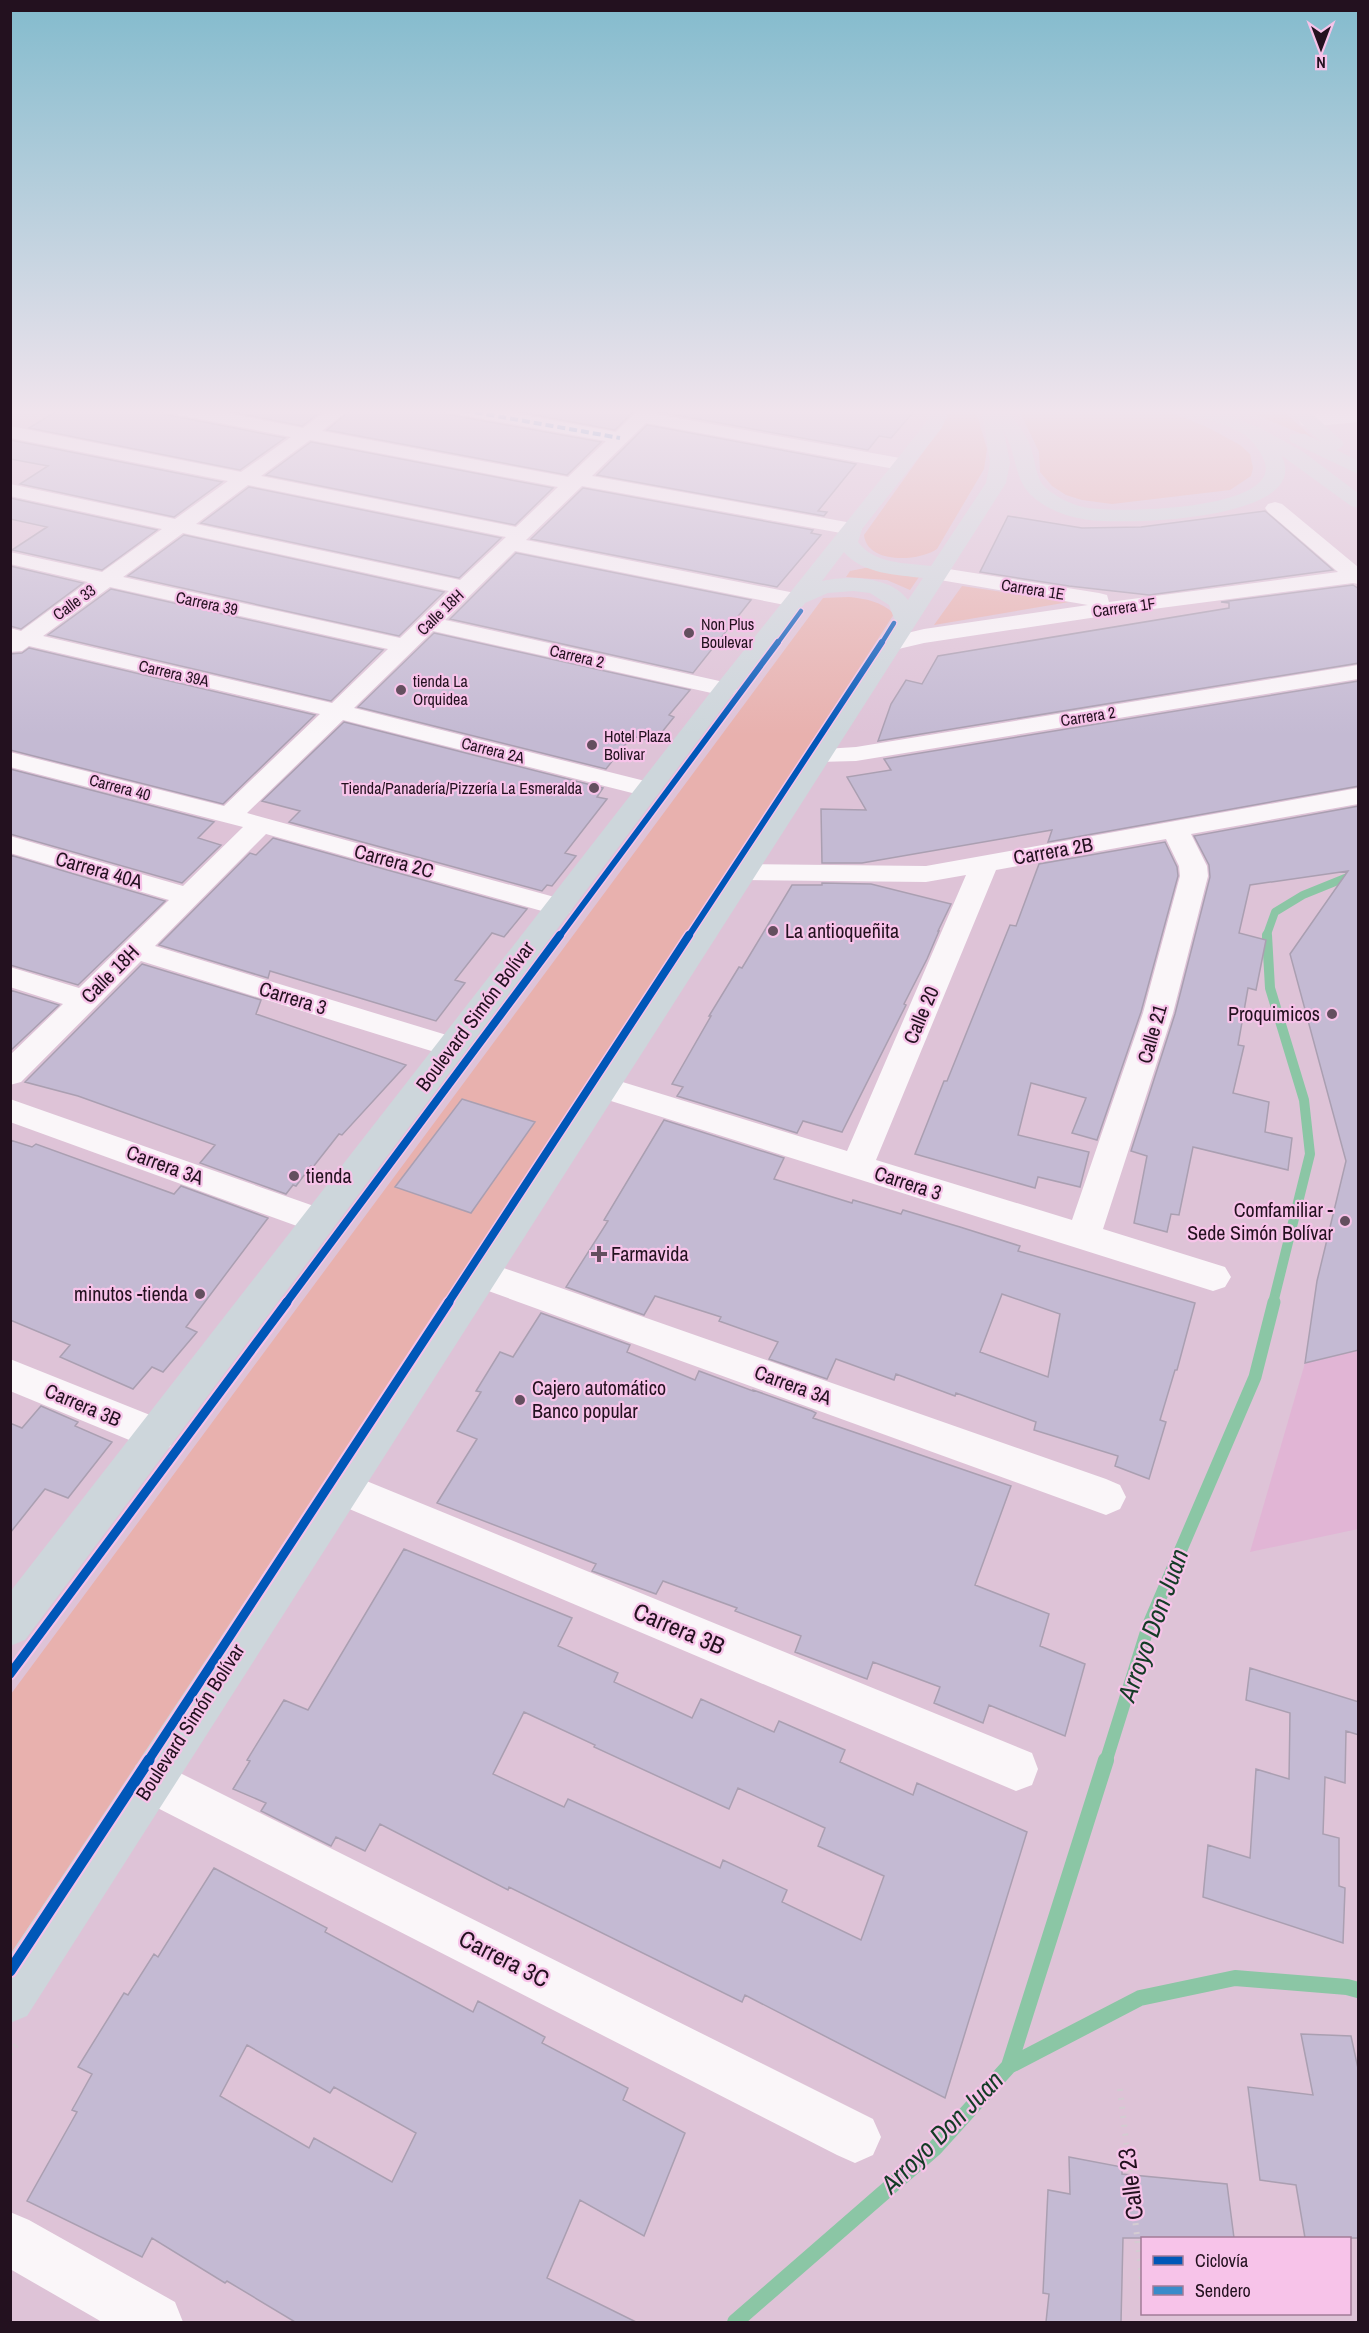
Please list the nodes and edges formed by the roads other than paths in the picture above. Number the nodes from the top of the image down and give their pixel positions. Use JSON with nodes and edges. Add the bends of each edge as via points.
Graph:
{"nodes":[{"id":1,"x":133,"y":517,"type":"edge"},
{"id":2,"x":193,"y":517,"type":"edge"},
{"id":3,"x":415,"y":517,"type":"edge"},
{"id":4,"x":539,"y":517,"type":"edge"},
{"id":5,"x":781,"y":517,"type":"edge"},
{"id":6,"x":861,"y":517,"type":"edge"},
{"id":7,"x":975,"y":517,"type":"edge"},
{"id":8,"x":1286,"y":517,"type":"edge"},
{"id":9,"x":179,"y":527,"type":"junction"},
{"id":10,"x":852,"y":529,"type":"junction"},
{"id":11,"x":516,"y":539,"type":"junction"},
{"id":12,"x":10,"y":558,"type":"edge"},
{"id":13,"x":936,"y":573,"type":"junction"},
{"id":14,"x":1358,"y":577,"type":"edge"},
{"id":15,"x":105,"y":580,"type":"junction"},
{"id":16,"x":465,"y":588,"type":"junction"},
{"id":17,"x":796,"y":599,"type":"junction"},
{"id":18,"x":1130,"y":605,"type":"junction"},
{"id":19,"x":428,"y":623,"type":"junction"},
{"id":20,"x":898,"y":633,"type":"junction"},
{"id":21,"x":15,"y":641,"type":"edge"},
{"id":22,"x":405,"y":646,"type":"junction"},
{"id":23,"x":1359,"y":672,"type":"edge"},
{"id":24,"x":725,"y":689,"type":"junction"},
{"id":25,"x":337,"y":711,"type":"junction"},
{"id":26,"x":818,"y":755,"type":"junction"},
{"id":27,"x":10,"y":759,"type":"edge"},
{"id":28,"x":648,"y":789,"type":"junction"},
{"id":29,"x":1359,"y":796,"type":"edge"},
{"id":30,"x":229,"y":816,"type":"junction"},
{"id":31,"x":261,"y":824,"type":"junction"},
{"id":32,"x":1175,"y":829,"type":"junction"},
{"id":33,"x":10,"y":844,"type":"edge"},
{"id":34,"x":985,"y":863,"type":"junction"},
{"id":35,"x":744,"y":872,"type":"junction"},
{"id":36,"x":187,"y":896,"type":"junction"},
{"id":37,"x":559,"y":907,"type":"junction"},
{"id":38,"x":134,"y":950,"type":"junction"},
{"id":39,"x":10,"y":977,"type":"edge"},
{"id":40,"x":84,"y":1000,"type":"junction"},
{"id":41,"x":452,"y":1047,"type":"junction"},
{"id":42,"x":10,"y":1074,"type":"edge"},
{"id":43,"x":603,"y":1087,"type":"junction"},
{"id":44,"x":10,"y":1110,"type":"edge"},
{"id":45,"x":857,"y":1167,"type":"junction"},
{"id":46,"x":319,"y":1221,"type":"junction"},
{"id":47,"x":1083,"y":1238,"type":"junction"},
{"id":48,"x":481,"y":1274,"type":"junction"},
{"id":49,"x":1213,"y":1277,"type":"dead end"},
{"id":50,"x":10,"y":1374,"type":"edge"},
{"id":51,"x":156,"y":1435,"type":"junction"},
{"id":52,"x":342,"y":1488,"type":"junction"},
{"id":53,"x":1106,"y":1497,"type":"dead end"},
{"id":54,"x":10,"y":1626,"type":"edge"},
{"id":55,"x":1016,"y":1769,"type":"dead end"},
{"id":56,"x":152,"y":1781,"type":"junction"},
{"id":57,"x":10,"y":1999,"type":"edge"},
{"id":58,"x":855,"y":2137,"type":"dead end"},
{"id":59,"x":10,"y":2239,"type":"edge"},
{"id":60,"x":155,"y":2322,"type":"edge"}],
"edges":[{"from":1,"to":9,"type":"street"},
{"from":2,"to":9,"type":"street","name":"Calle 33"},
{"from":3,"to":11,"type":"street"},
{"from":4,"to":11,"type":"street","name":"Calle 18H"},
{"from":5,"to":10,"type":"street"},
{"from":6,"to":10,"type":"highway","name":"Boulevard Simón Bolívar"},
{"from":7,"to":13,"type":"highway","name":"Boulevard Simón Bolívar"},
{"from":8,"to":14,"type":"street"},
{"from":9,"to":15,"type":"street","name":"Calle 33"},
{"from":9,"to":16,"type":"street"},
{"from":10,"to":13,"type":"highway","via":[[847,542],[862,558]]},
{"from":10,"to":17,"type":"highway","name":"Boulevard Simón Bolívar"},
{"from":11,"to":16,"type":"street","name":"Calle 18H"},
{"from":11,"to":17,"type":"street"},
{"from":12,"to":15,"type":"street","name":"Carrera 39"},
{"from":13,"to":18,"type":"street","name":"Carrera 1E"},
{"from":13,"to":20,"type":"highway","name":"Boulevard Simón Bolívar"},
{"from":14,"to":18,"type":"street","name":"Carrera 1F"},
{"from":15,"to":21,"type":"street","name":"Calle 33"},
{"from":15,"to":22,"type":"street","name":"Carrera 39"},
{"from":16,"to":19,"type":"street","name":"Calle 18H"},
{"from":17,"to":20,"type":"highway","via":[[829,586],[867,586],[897,599],[905,612]]},
{"from":17,"to":24,"type":"highway","name":"Boulevard Simón Bolívar"},
{"from":18,"to":20,"type":"street","name":"Carrera 1F","via":[[924,636]]},
{"from":19,"to":22,"type":"street","name":"Calle 18H"},
{"from":19,"to":24,"type":"street","name":"Carrera 2"},
{"from":20,"to":26,"type":"highway","name":"Boulevard Simón Bolívar"},
{"from":21,"to":25,"type":"street","name":"Carrera 39A"},
{"from":22,"to":25,"type":"street","name":"Calle 18H"},
{"from":23,"to":26,"type":"street","name":"Carrera 2","via":[[867,752]]},
{"from":24,"to":28,"type":"highway","name":"Boulevard Simón Bolívar"},
{"from":25,"to":28,"type":"street","name":"Carrera 2A"},
{"from":25,"to":30,"type":"street","name":"Calle 18H"},
{"from":26,"to":35,"type":"highway","name":"Boulevard Simón Bolívar"},
{"from":27,"to":30,"type":"street","name":"Carrera 40"},
{"from":28,"to":37,"type":"highway","name":"Boulevard Simón Bolívar"},
{"from":29,"to":32,"type":"street","name":"Carrera 2B"},
{"from":30,"to":31,"type":"street","name":"Carrera 2C"},
{"from":31,"to":36,"type":"street","name":"Calle 18H"},
{"from":31,"to":37,"type":"street","name":"Carrera 2C"},
{"from":32,"to":34,"type":"street","name":"Carrera 2B"},
{"from":32,"to":47,"type":"street","name":"Calle 21","via":[[1194,876],[1179,943],[1138,1082]]},
{"from":33,"to":36,"type":"street","name":"Carrera 40A"},
{"from":34,"to":35,"type":"street","name":"Carrera 2B","via":[[926,874]]},
{"from":34,"to":45,"type":"street","name":"Calle 20"},
{"from":35,"to":43,"type":"highway","name":"Boulevard Simón Bolívar"},
{"from":36,"to":38,"type":"street","name":"Calle 18H"},
{"from":37,"to":41,"type":"highway","name":"Boulevard Simón Bolívar"},
{"from":38,"to":40,"type":"street","name":"Calle 18H"},
{"from":38,"to":41,"type":"street","name":"Carrera 3"},
{"from":39,"to":40,"type":"street"},
{"from":40,"to":42,"type":"street","name":"Calle 18H"},
{"from":41,"to":46,"type":"highway","name":"Boulevard Simón Bolívar"},
{"from":43,"to":45,"type":"street","name":"Carrera 3"},
{"from":43,"to":48,"type":"highway","name":"Boulevard Simón Bolívar"},
{"from":44,"to":46,"type":"street","name":"Carrera 3A"},
{"from":45,"to":47,"type":"street","name":"Carrera 3"},
{"from":46,"to":51,"type":"highway","name":"Boulevard Simón Bolívar"},
{"from":47,"to":49,"type":"street","name":"Carrera 3"},
{"from":48,"to":52,"type":"highway","name":"Boulevard Simón Bolívar"},
{"from":48,"to":53,"type":"street","name":"Carrera 3A"},
{"from":50,"to":51,"type":"street","name":"Carrera 3B"},
{"from":51,"to":54,"type":"highway","name":"Boulevard Simón Bolívar"},
{"from":52,"to":55,"type":"street","name":"Carrera 3B"},
{"from":52,"to":56,"type":"highway","name":"Boulevard Simón Bolívar"},
{"from":56,"to":57,"type":"highway","name":"Boulevard Simón Bolívar"},
{"from":56,"to":58,"type":"street","name":"Carrera 3C"},
{"from":59,"to":60,"type":"street"}]}
